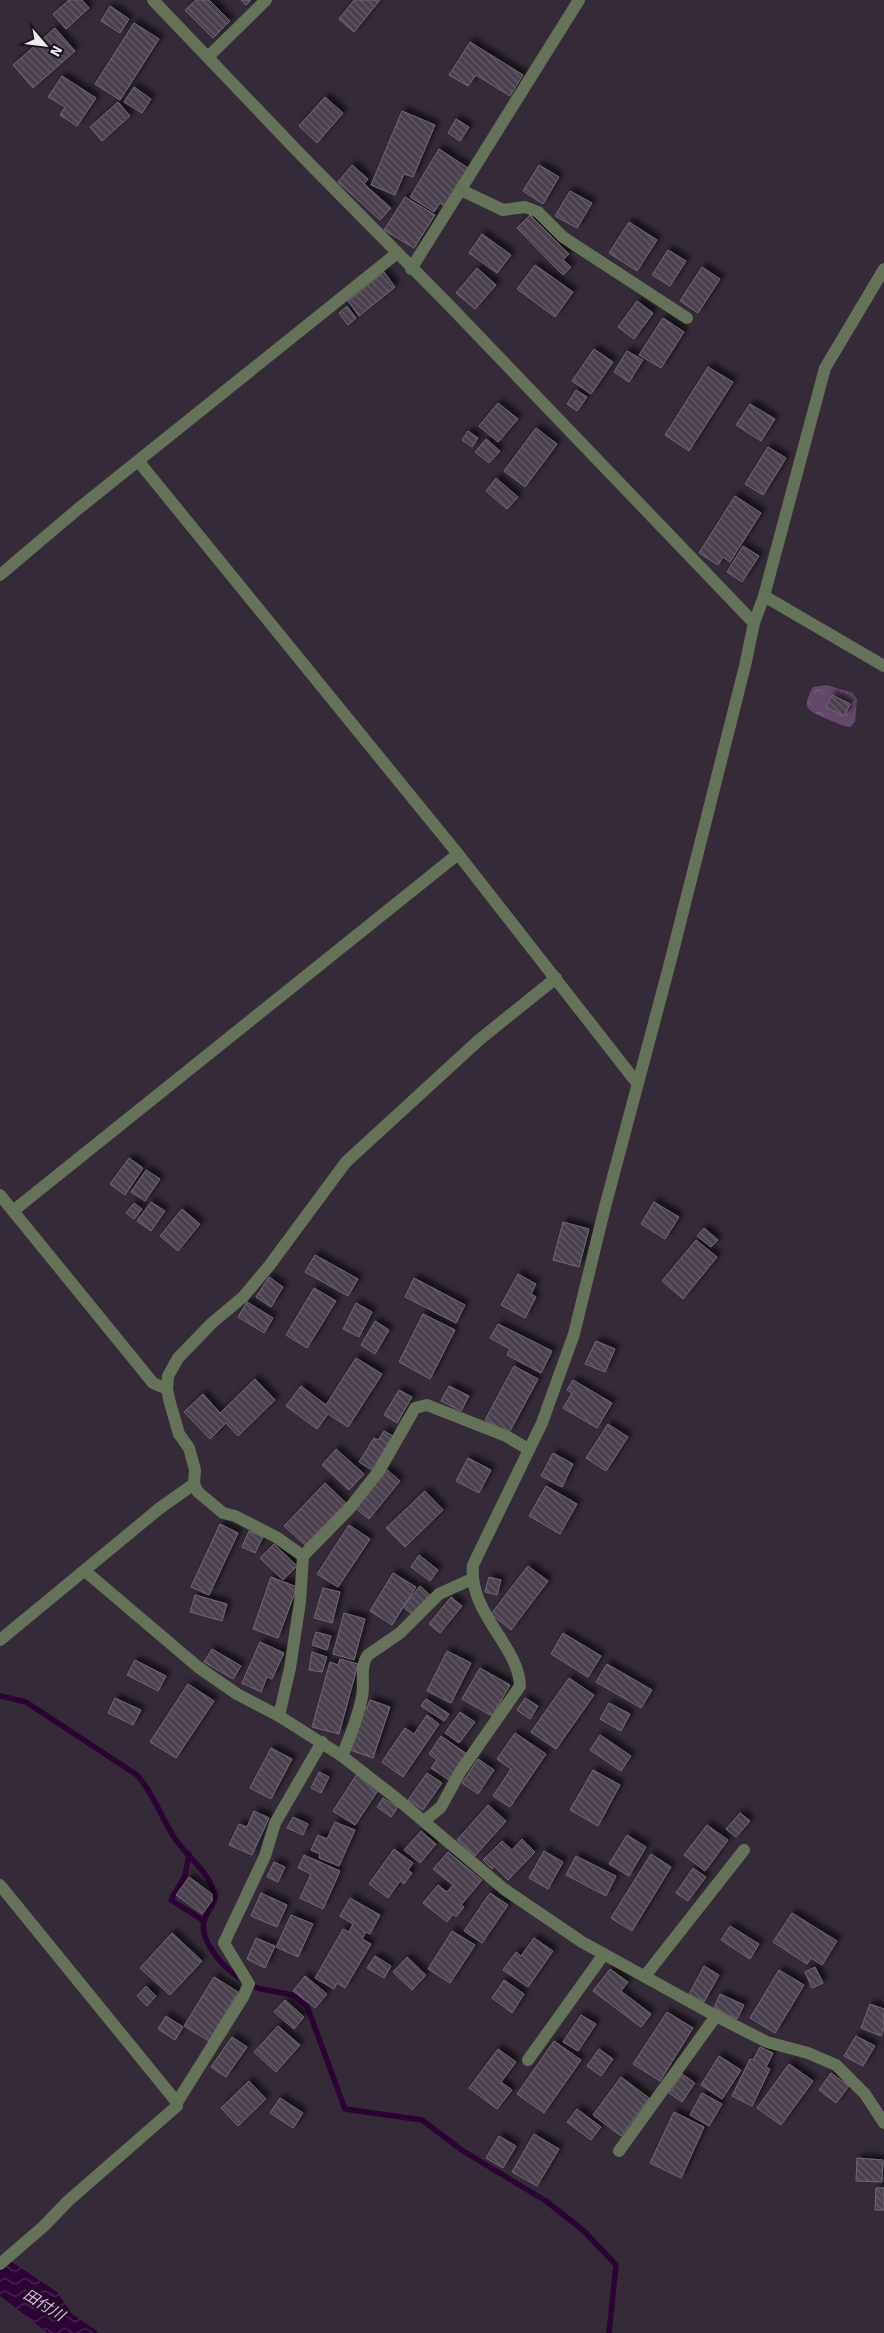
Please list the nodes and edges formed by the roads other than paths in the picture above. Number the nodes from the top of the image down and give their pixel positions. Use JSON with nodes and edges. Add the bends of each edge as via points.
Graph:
{"nodes":[{"id":1,"x":153,"y":0,"type":"edge"},
{"id":2,"x":266,"y":0,"type":"edge"},
{"id":3,"x":579,"y":0,"type":"edge"},
{"id":4,"x":208,"y":57,"type":"junction"},
{"id":5,"x":461,"y":190,"type":"junction"},
{"id":6,"x":396,"y":254,"type":"junction"},
{"id":7,"x":411,"y":269,"type":"junction"},
{"id":8,"x":884,"y":269,"type":"edge"},
{"id":9,"x":687,"y":318,"type":"dead end"},
{"id":10,"x":139,"y":462,"type":"junction"},
{"id":11,"x":0,"y":575,"type":"edge"},
{"id":12,"x":764,"y":596,"type":"junction"},
{"id":13,"x":754,"y":623,"type":"junction"},
{"id":14,"x":884,"y":666,"type":"edge"},
{"id":15,"x":458,"y":854,"type":"junction"},
{"id":16,"x":556,"y":978,"type":"junction"},
{"id":17,"x":637,"y":1083,"type":"junction"},
{"id":18,"x":0,"y":1196,"type":"edge"},
{"id":19,"x":13,"y":1211,"type":"junction"},
{"id":20,"x":167,"y":1389,"type":"junction"},
{"id":21,"x":528,"y":1449,"type":"junction"},
{"id":22,"x":194,"y":1484,"type":"junction"},
{"id":23,"x":303,"y":1556,"type":"junction"},
{"id":24,"x":85,"y":1571,"type":"junction"},
{"id":25,"x":472,"y":1579,"type":"junction"},
{"id":26,"x":0,"y":1640,"type":"edge"},
{"id":27,"x":279,"y":1716,"type":"junction"},
{"id":28,"x":322,"y":1742,"type":"junction"},
{"id":29,"x":342,"y":1756,"type":"junction"},
{"id":30,"x":424,"y":1821,"type":"junction"},
{"id":31,"x":744,"y":1850,"type":"dead end"},
{"id":32,"x":0,"y":1885,"type":"edge"},
{"id":33,"x":604,"y":1954,"type":"junction"},
{"id":34,"x":645,"y":1976,"type":"junction"},
{"id":35,"x":716,"y":2016,"type":"junction"},
{"id":36,"x":528,"y":2060,"type":"dead end"},
{"id":37,"x":176,"y":2104,"type":"junction"},
{"id":38,"x":884,"y":2123,"type":"edge"},
{"id":39,"x":619,"y":2151,"type":"dead end"},
{"id":40,"x":0,"y":2264,"type":"edge"}],
"edges":[{"from":1,"to":4,"type":"street"},
{"from":2,"to":4,"type":"street"},
{"from":3,"to":5,"type":"street"},
{"from":4,"to":6,"type":"street"},
{"from":5,"to":7,"type":"street"},
{"from":5,"to":9,"type":"street","via":[[503,210],[525,206],[538,212],[563,237]]},
{"from":6,"to":7,"type":"street"},
{"from":6,"to":10,"type":"street"},
{"from":7,"to":13,"type":"street"},
{"from":8,"to":12,"type":"street","via":[[824,368]]},
{"from":10,"to":11,"type":"street"},
{"from":10,"to":15,"type":"street"},
{"from":12,"to":13,"type":"street"},
{"from":12,"to":14,"type":"street"},
{"from":13,"to":17,"type":"street","via":[[676,940]]},
{"from":15,"to":16,"type":"street"},
{"from":15,"to":19,"type":"street"},
{"from":16,"to":17,"type":"street"},
{"from":16,"to":20,"type":"street","via":[[472,1047],[346,1162],[243,1297],[178,1358],[168,1376]]},
{"from":17,"to":21,"type":"street","via":[[574,1334],[542,1422]]},
{"from":18,"to":19,"type":"street"},
{"from":19,"to":20,"type":"street","via":[[153,1383]]},
{"from":20,"to":22,"type":"street","via":[[179,1434],[189,1448],[194,1465]]},
{"from":21,"to":23,"type":"street","via":[[506,1436],[422,1405],[415,1408],[387,1458],[349,1509]]},
{"from":21,"to":25,"type":"street","via":[[473,1566]]},
{"from":22,"to":23,"type":"street","via":[[198,1492],[223,1513],[276,1537]]},
{"from":22,"to":24,"type":"street"},
{"from":23,"to":27,"type":"street","via":[[296,1630]]},
{"from":24,"to":26,"type":"street"},
{"from":24,"to":27,"type":"street","via":[[198,1668]]},
{"from":25,"to":29,"type":"street","via":[[439,1594],[400,1633],[368,1655],[363,1667],[362,1695]]},
{"from":25,"to":30,"type":"street","via":[[493,1629],[513,1661],[520,1686],[460,1772],[441,1807]]},
{"from":27,"to":28,"type":"street"},
{"from":28,"to":29,"type":"street"},
{"from":28,"to":37,"type":"street","via":[[274,1823],[265,1856],[224,1943],[249,1984],[244,1997]]},
{"from":29,"to":30,"type":"street"},
{"from":30,"to":33,"type":"street","via":[[440,1838],[504,1889]]},
{"from":31,"to":34,"type":"street"},
{"from":32,"to":37,"type":"street"},
{"from":33,"to":34,"type":"street"},
{"from":33,"to":36,"type":"street"},
{"from":34,"to":35,"type":"street"},
{"from":35,"to":38,"type":"street","via":[[767,2042],[808,2053],[836,2065],[865,2094]]},
{"from":35,"to":39,"type":"street"},
{"from":37,"to":40,"type":"street"}]}
